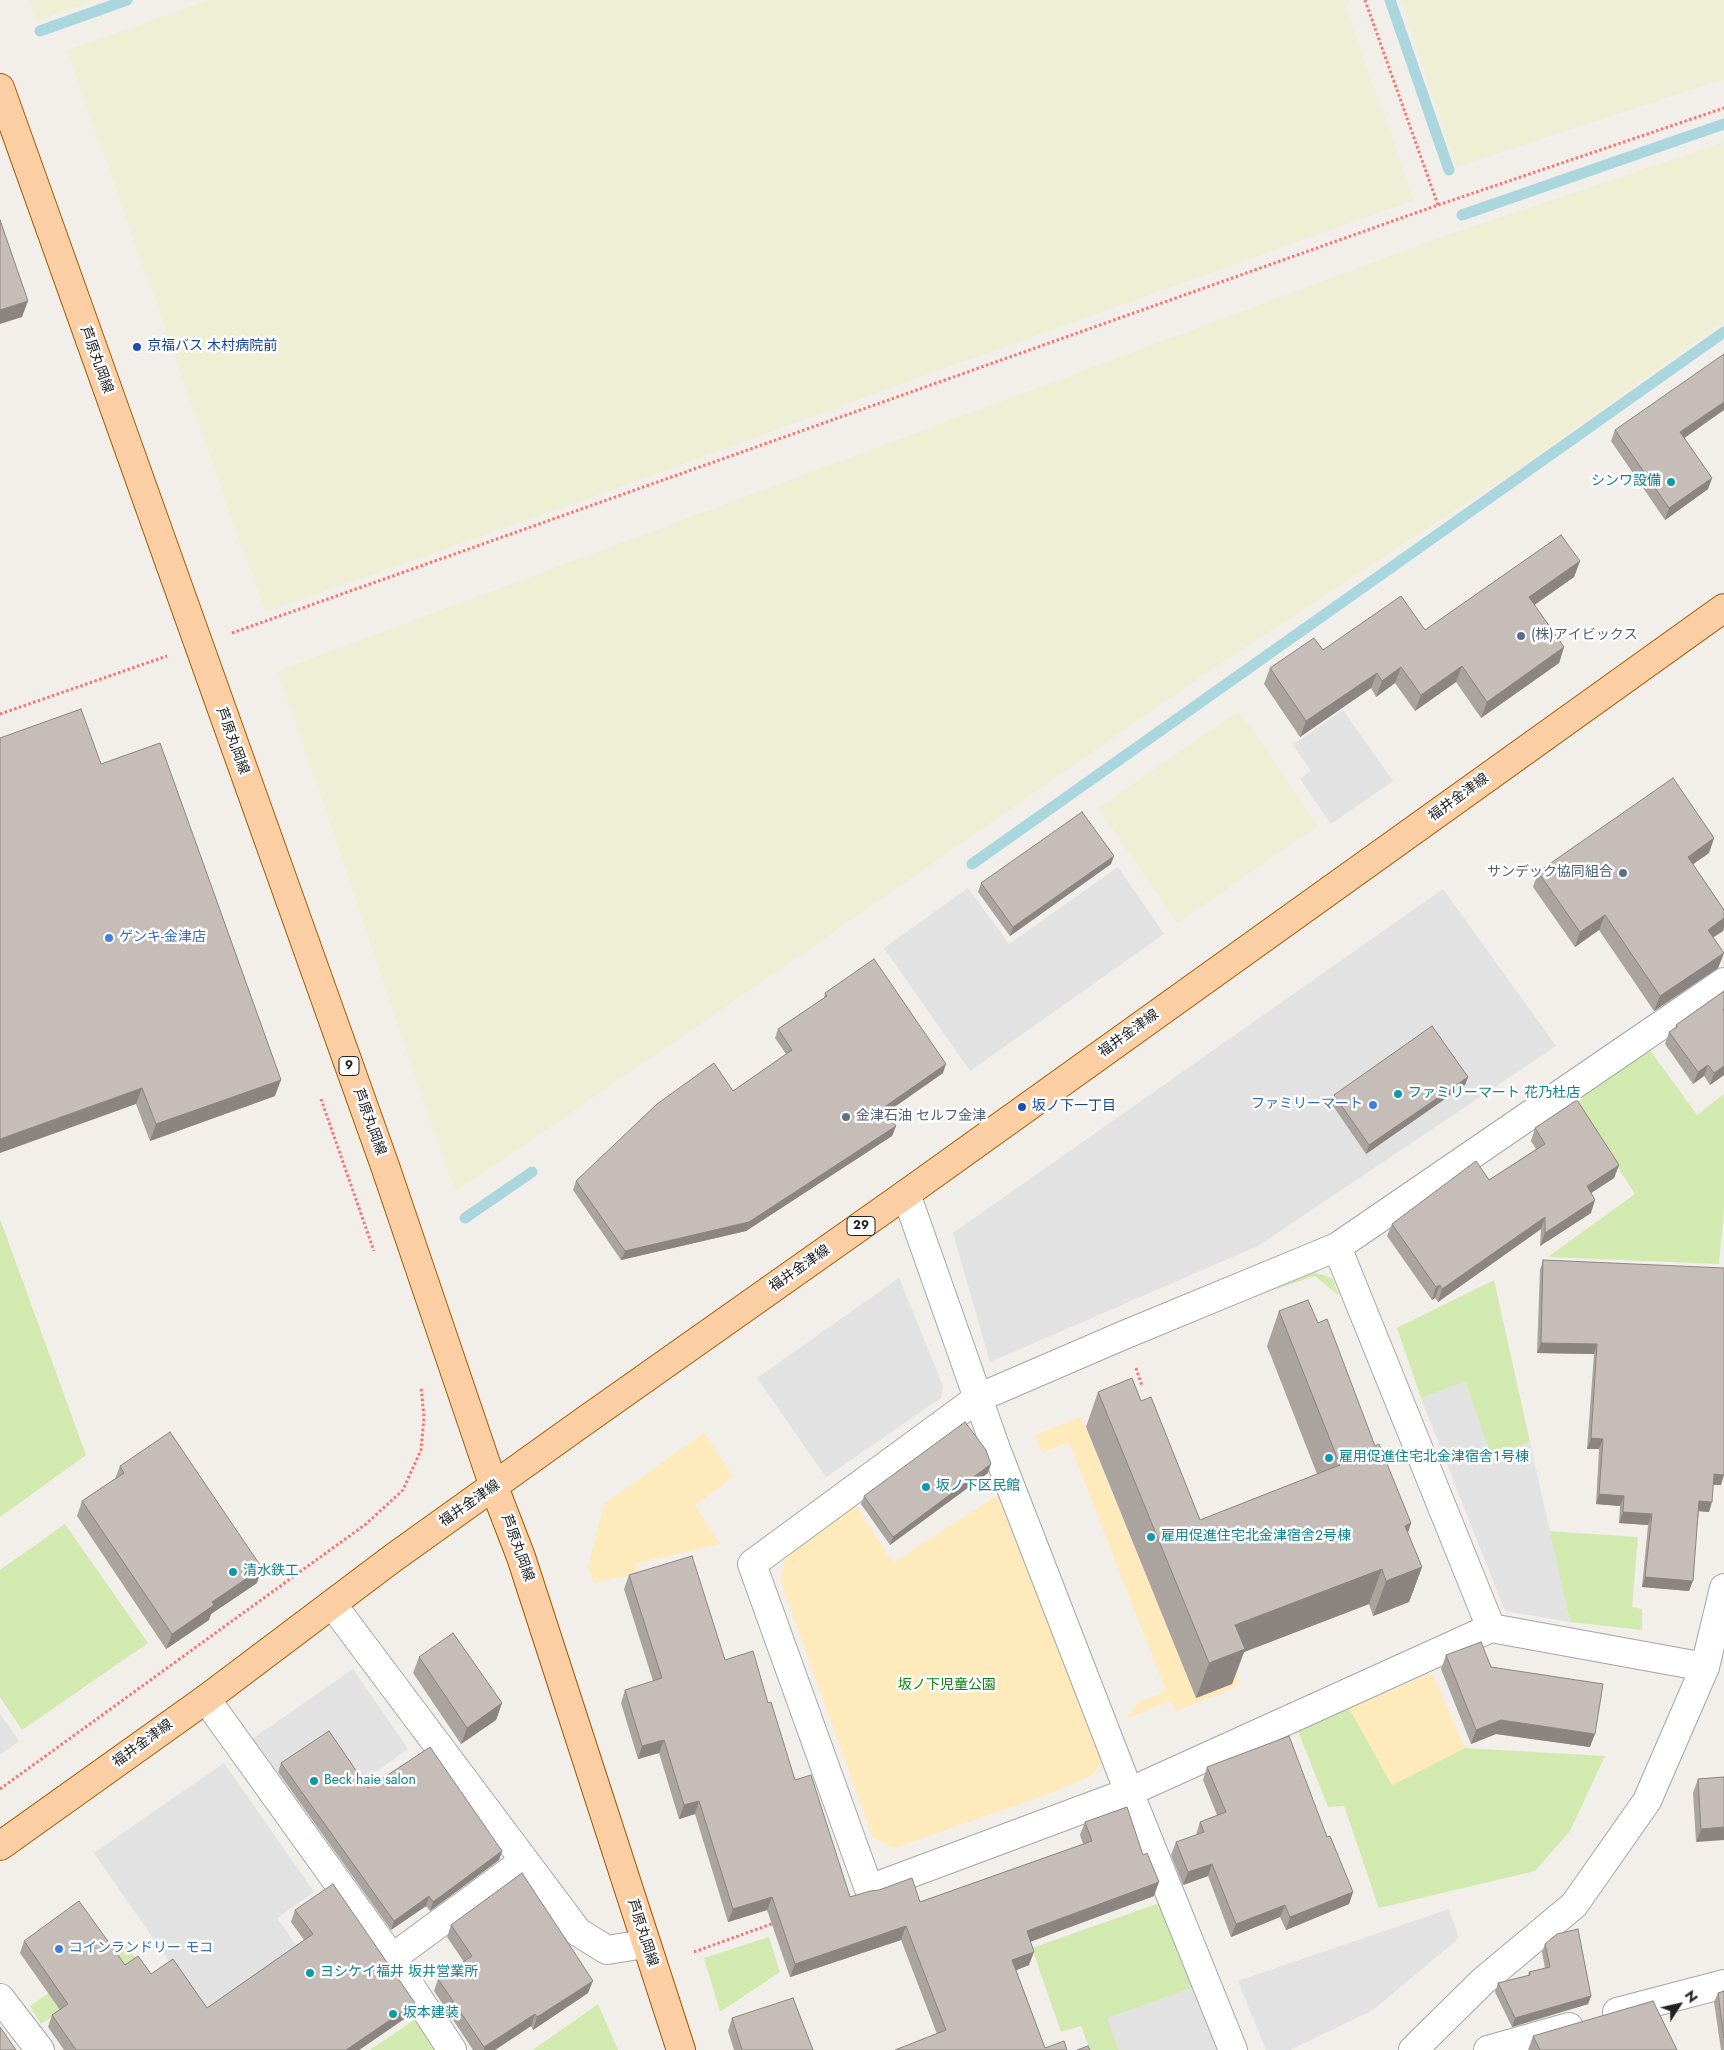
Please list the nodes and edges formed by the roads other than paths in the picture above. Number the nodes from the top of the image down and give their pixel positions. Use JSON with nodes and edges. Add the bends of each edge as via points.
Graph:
{"nodes":[{"id":1,"x":0,"y":88,"type":"edge"},
{"id":2,"x":1724,"y":608,"type":"edge"},
{"id":3,"x":1724,"y":982,"type":"edge"},
{"id":4,"x":906,"y":1194,"type":"junction"},
{"id":5,"x":1337,"y":1247,"type":"junction"},
{"id":6,"x":978,"y":1398,"type":"junction"},
{"id":7,"x":494,"y":1487,"type":"junction"},
{"id":8,"x":1724,"y":1588,"type":"edge"},
{"id":9,"x":332,"y":1604,"type":"junction"},
{"id":10,"x":1491,"y":1628,"type":"junction"},
{"id":11,"x":1705,"y":1667,"type":"junction"},
{"id":12,"x":206,"y":1699,"type":"junction"},
{"id":13,"x":1129,"y":1792,"type":"junction"},
{"id":14,"x":0,"y":1846,"type":"edge"},
{"id":15,"x":524,"y":1860,"type":"junction"},
{"id":16,"x":646,"y":1944,"type":"junction"},
{"id":17,"x":392,"y":1958,"type":"junction"},
{"id":18,"x":1724,"y":1984,"type":"edge"},
{"id":19,"x":0,"y":1998,"type":"edge"},
{"id":20,"x":40,"y":2050,"type":"edge"},
{"id":21,"x":452,"y":2050,"type":"edge"},
{"id":22,"x":681,"y":2050,"type":"edge"},
{"id":23,"x":1233,"y":2050,"type":"edge"},
{"id":24,"x":1413,"y":2050,"type":"edge"},
{"id":25,"x":1488,"y":2050,"type":"edge"}],
"edges":[{"from":1,"to":7,"type":"main road","name":"芦原丸岡線","number":"9","via":[[382,1157]]},
{"from":2,"to":4,"type":"main road","name":"福井金津線","number":"29"},
{"from":3,"to":5,"type":"street"},
{"from":4,"to":6,"type":"street"},
{"from":4,"to":7,"type":"main road","name":"福井金津線","number":"29"},
{"from":5,"to":6,"type":"street"},
{"from":5,"to":10,"type":"street"},
{"from":6,"to":13,"type":"street"},
{"from":6,"to":13,"type":"street","via":[[752,1564],[869,1888]]},
{"from":7,"to":9,"type":"main road","name":"福井金津線","number":"29"},
{"from":7,"to":16,"type":"main road","name":"芦原丸岡線","number":"9","via":[[522,1557]]},
{"from":8,"to":11,"type":"street"},
{"from":9,"to":12,"type":"main road","name":"福井金津線","number":"29"},
{"from":9,"to":15,"type":"street"},
{"from":10,"to":11,"type":"street"},
{"from":10,"to":13,"type":"street"},
{"from":11,"to":24,"type":"street","via":[[1647,1801],[1574,1905],[1483,1981]]},
{"from":12,"to":14,"type":"main road","name":"福井金津線","number":"29"},
{"from":12,"to":17,"type":"street"},
{"from":13,"to":23,"type":"street"},
{"from":15,"to":16,"type":"street","via":[[578,1932],[607,1950]]},
{"from":15,"to":17,"type":"street"},
{"from":16,"to":22,"type":"main road","name":"芦原丸岡線","number":"9"},
{"from":17,"to":21,"type":"street"},
{"from":18,"to":25,"type":"street"},
{"from":19,"to":20,"type":"street"}]}
